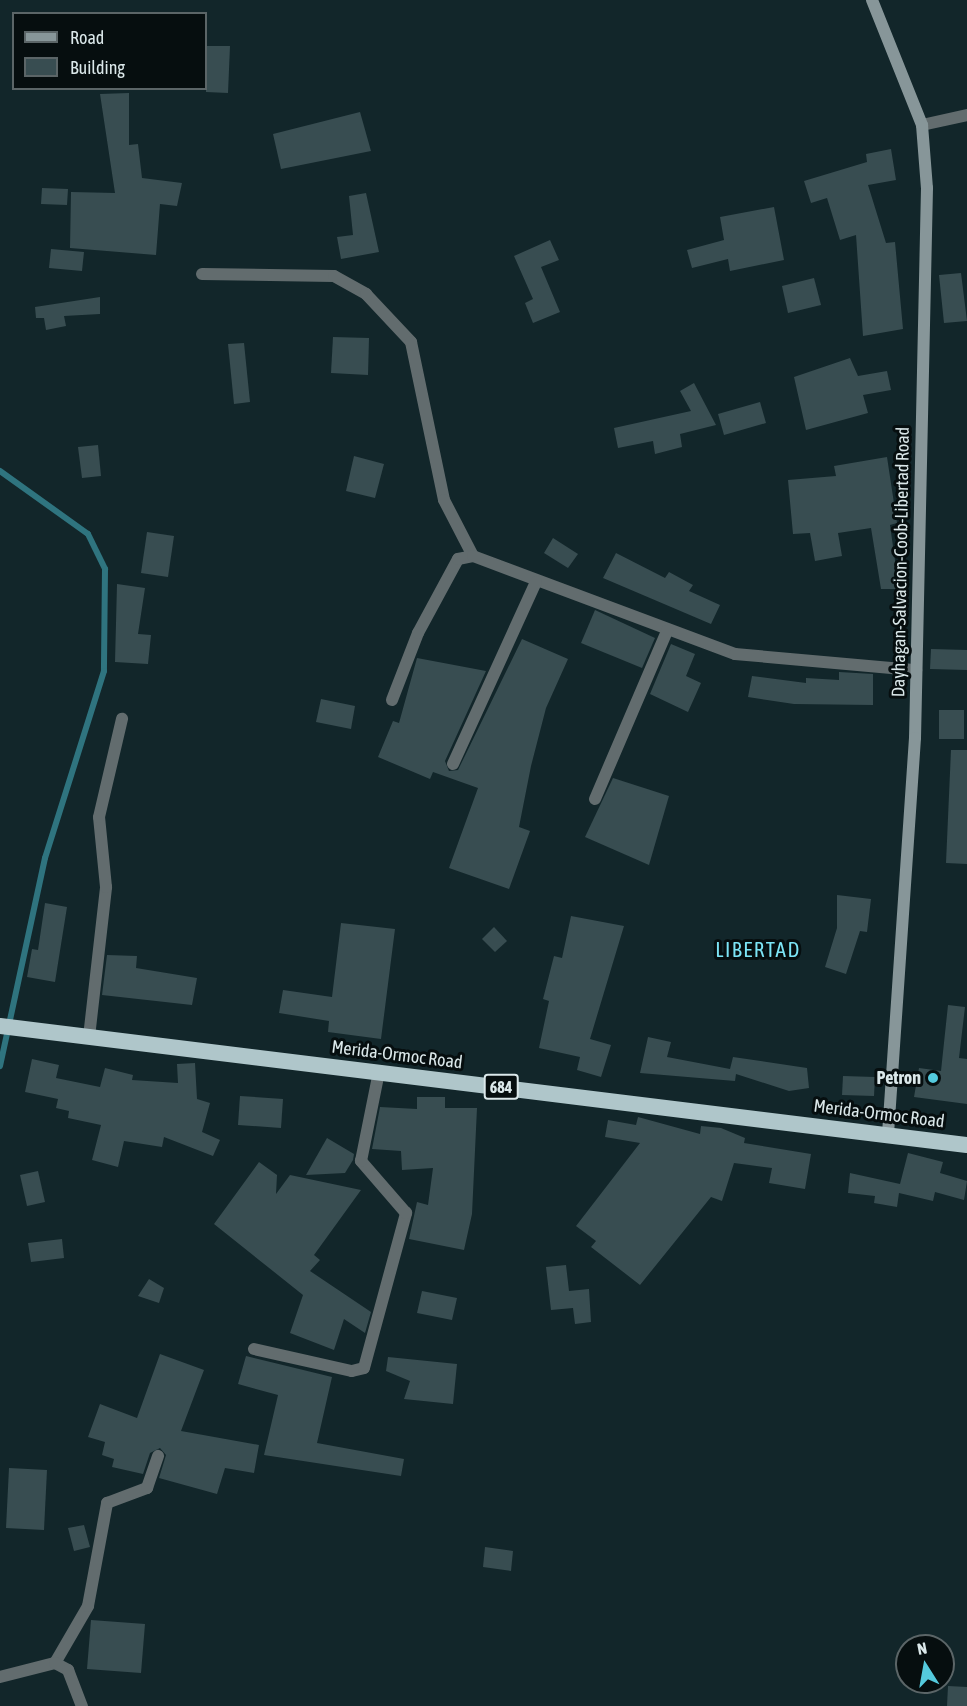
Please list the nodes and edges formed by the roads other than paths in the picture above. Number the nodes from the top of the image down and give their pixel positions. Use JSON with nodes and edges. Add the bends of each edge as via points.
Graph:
{"nodes":[{"id":1,"x":872,"y":0,"type":"edge"},
{"id":2,"x":967,"y":115,"type":"edge"},
{"id":3,"x":922,"y":125,"type":"junction"},
{"id":4,"x":202,"y":274,"type":"dead end"},
{"id":5,"x":473,"y":556,"type":"junction"},
{"id":6,"x":536,"y":582,"type":"junction"},
{"id":7,"x":666,"y":631,"type":"junction"},
{"id":8,"x":916,"y":670,"type":"junction"},
{"id":9,"x":392,"y":700,"type":"dead end"},
{"id":10,"x":122,"y":719,"type":"dead end"},
{"id":11,"x":453,"y":764,"type":"dead end"},
{"id":12,"x":595,"y":799,"type":"dead end"},
{"id":13,"x":0,"y":1026,"type":"edge"},
{"id":14,"x":89,"y":1037,"type":"junction"},
{"id":15,"x":380,"y":1072,"type":"junction"},
{"id":16,"x":888,"y":1135,"type":"junction"},
{"id":17,"x":967,"y":1145,"type":"edge"},
{"id":18,"x":254,"y":1349,"type":"dead end"},
{"id":19,"x":158,"y":1456,"type":"dead end"},
{"id":20,"x":55,"y":1663,"type":"junction"},
{"id":21,"x":0,"y":1677,"type":"edge"},
{"id":22,"x":82,"y":1706,"type":"edge"}],
"edges":[{"from":1,"to":3,"type":"main road","name":"Dayhagan-Salvacion-Coob-Libertad Road"},
{"from":2,"to":3,"type":"street"},
{"from":3,"to":8,"type":"main road","name":"Dayhagan-Salvacion-Coob-Libertad Road","via":[[927,188]]},
{"from":4,"to":5,"type":"street","via":[[334,276],[366,294],[411,342],[444,500]]},
{"from":5,"to":6,"type":"street"},
{"from":5,"to":9,"type":"street","via":[[458,559],[418,633]]},
{"from":6,"to":7,"type":"street"},
{"from":6,"to":11,"type":"street"},
{"from":7,"to":8,"type":"street","via":[[735,654]]},
{"from":7,"to":12,"type":"street"},
{"from":8,"to":16,"type":"main road","name":"Dayhagan-Salvacion-Coob-Libertad Road"},
{"from":10,"to":14,"type":"street","via":[[99,817],[106,887]]},
{"from":13,"to":14,"type":"highway","name":"Merida-Ormoc Road","number":"684"},
{"from":14,"to":15,"type":"highway","name":"Merida-Ormoc Road","number":"684"},
{"from":15,"to":16,"type":"highway","name":"Merida-Ormoc Road","number":"684"},
{"from":15,"to":18,"type":"street","via":[[361,1161],[406,1213],[364,1368],[352,1371]]},
{"from":16,"to":17,"type":"highway","name":"Merida-Ormoc Road","number":"684"},
{"from":19,"to":20,"type":"street","via":[[147,1488],[107,1503],[88,1606]]},
{"from":20,"to":21,"type":"street"},
{"from":20,"to":22,"type":"street","via":[[68,1670]]}]}
